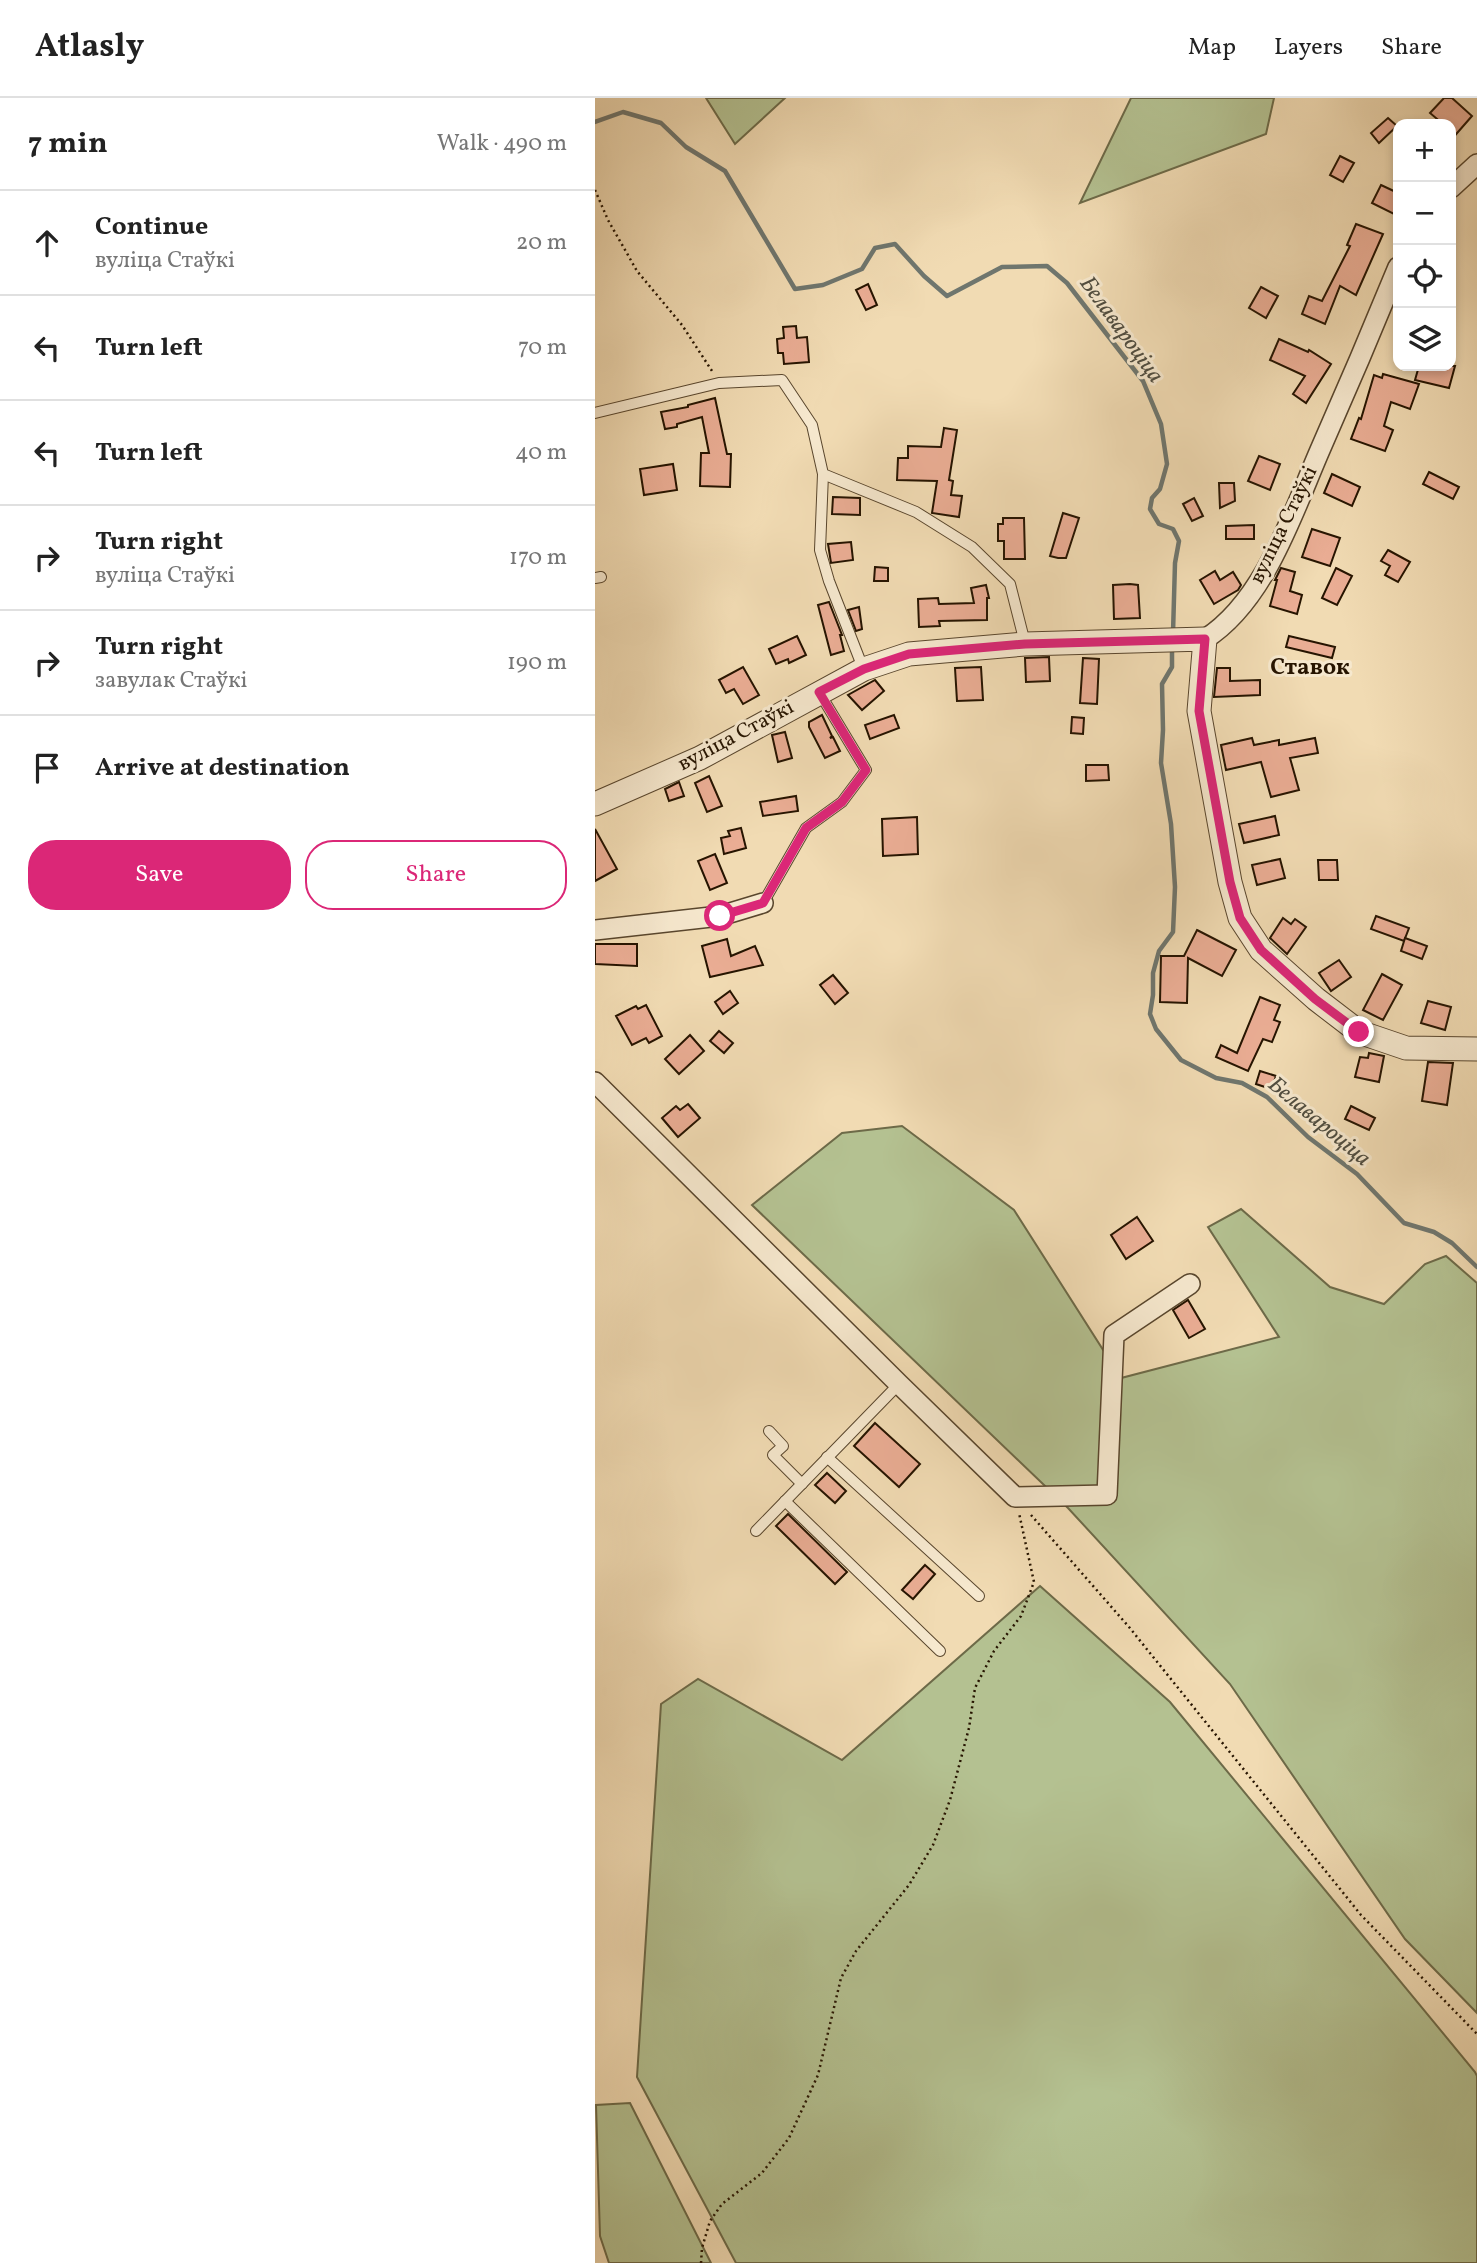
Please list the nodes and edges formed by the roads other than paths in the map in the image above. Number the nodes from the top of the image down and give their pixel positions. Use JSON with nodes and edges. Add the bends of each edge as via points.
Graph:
{"nodes":[{"id":1,"x":1477,"y":164,"type":"edge"},
{"id":2,"x":1456,"y":183,"type":"edge"},
{"id":3,"x":1393,"y":279,"type":"edge"},
{"id":4,"x":595,"y":414,"type":"edge"},
{"id":5,"x":823,"y":474,"type":"junction"},
{"id":6,"x":1199,"y":639,"type":"junction"},
{"id":7,"x":1025,"y":644,"type":"junction"},
{"id":8,"x":864,"y":669,"type":"junction"},
{"id":9,"x":819,"y":692,"type":"junction"},
{"id":10,"x":595,"y":804,"type":"edge"},
{"id":11,"x":763,"y":903,"type":"joint"},
{"id":12,"x":595,"y":930,"type":"edge"},
{"id":13,"x":1477,"y":1049,"type":"edge"},
{"id":14,"x":595,"y":1082,"type":"edge"},
{"id":15,"x":1190,"y":1284,"type":"dead end"},
{"id":16,"x":899,"y":1384,"type":"junction"},
{"id":17,"x":769,"y":1432,"type":"dead end"},
{"id":18,"x":827,"y":1457,"type":"junction"},
{"id":19,"x":802,"y":1483,"type":"junction"},
{"id":20,"x":785,"y":1501,"type":"junction"},
{"id":21,"x":756,"y":1531,"type":"dead end"},
{"id":22,"x":979,"y":1596,"type":"dead end"},
{"id":23,"x":940,"y":1651,"type":"dead end"}],
"edges":[{"from":1,"to":2,"type":"street"},
{"from":3,"to":6,"type":"street","name":"вуліца Стаўкі","via":[[1274,553],[1242,606],[1220,630]]},
{"from":4,"to":5,"type":"lane","via":[[719,383],[782,380],[812,425]]},
{"from":5,"to":7,"type":"lane","via":[[916,512],[972,547],[1010,584]]},
{"from":5,"to":8,"type":"lane","via":[[820,550]]},
{"from":6,"to":7,"type":"street","name":"вуліца Стаўкі"},
{"from":6,"to":13,"type":"street","via":[[1199,711],[1230,882],[1240,918],[1261,950],[1359,1032],[1406,1048]]},
{"from":7,"to":8,"type":"street","name":"вуліца Стаўкі","via":[[909,654]]},
{"from":8,"to":9,"type":"street","name":"вуліца Стаўкі"},
{"from":9,"to":10,"type":"street","name":"вуліца Стаўкі","via":[[700,758]]},
{"from":9,"to":11,"type":"lane","via":[[866,770],[842,802],[806,828]]},
{"from":11,"to":12,"type":"street","via":[[720,916]]},
{"from":14,"to":16,"type":"street"},
{"from":15,"to":16,"type":"street","via":[[1114,1335],[1107,1495],[1015,1497]]},
{"from":16,"to":18,"type":"lane"},
{"from":17,"to":19,"type":"lane","via":[[783,1446],[773,1455]]},
{"from":18,"to":19,"type":"lane"},
{"from":18,"to":22,"type":"lane"},
{"from":19,"to":20,"type":"lane"},
{"from":20,"to":21,"type":"lane"},
{"from":20,"to":23,"type":"lane"}]}
